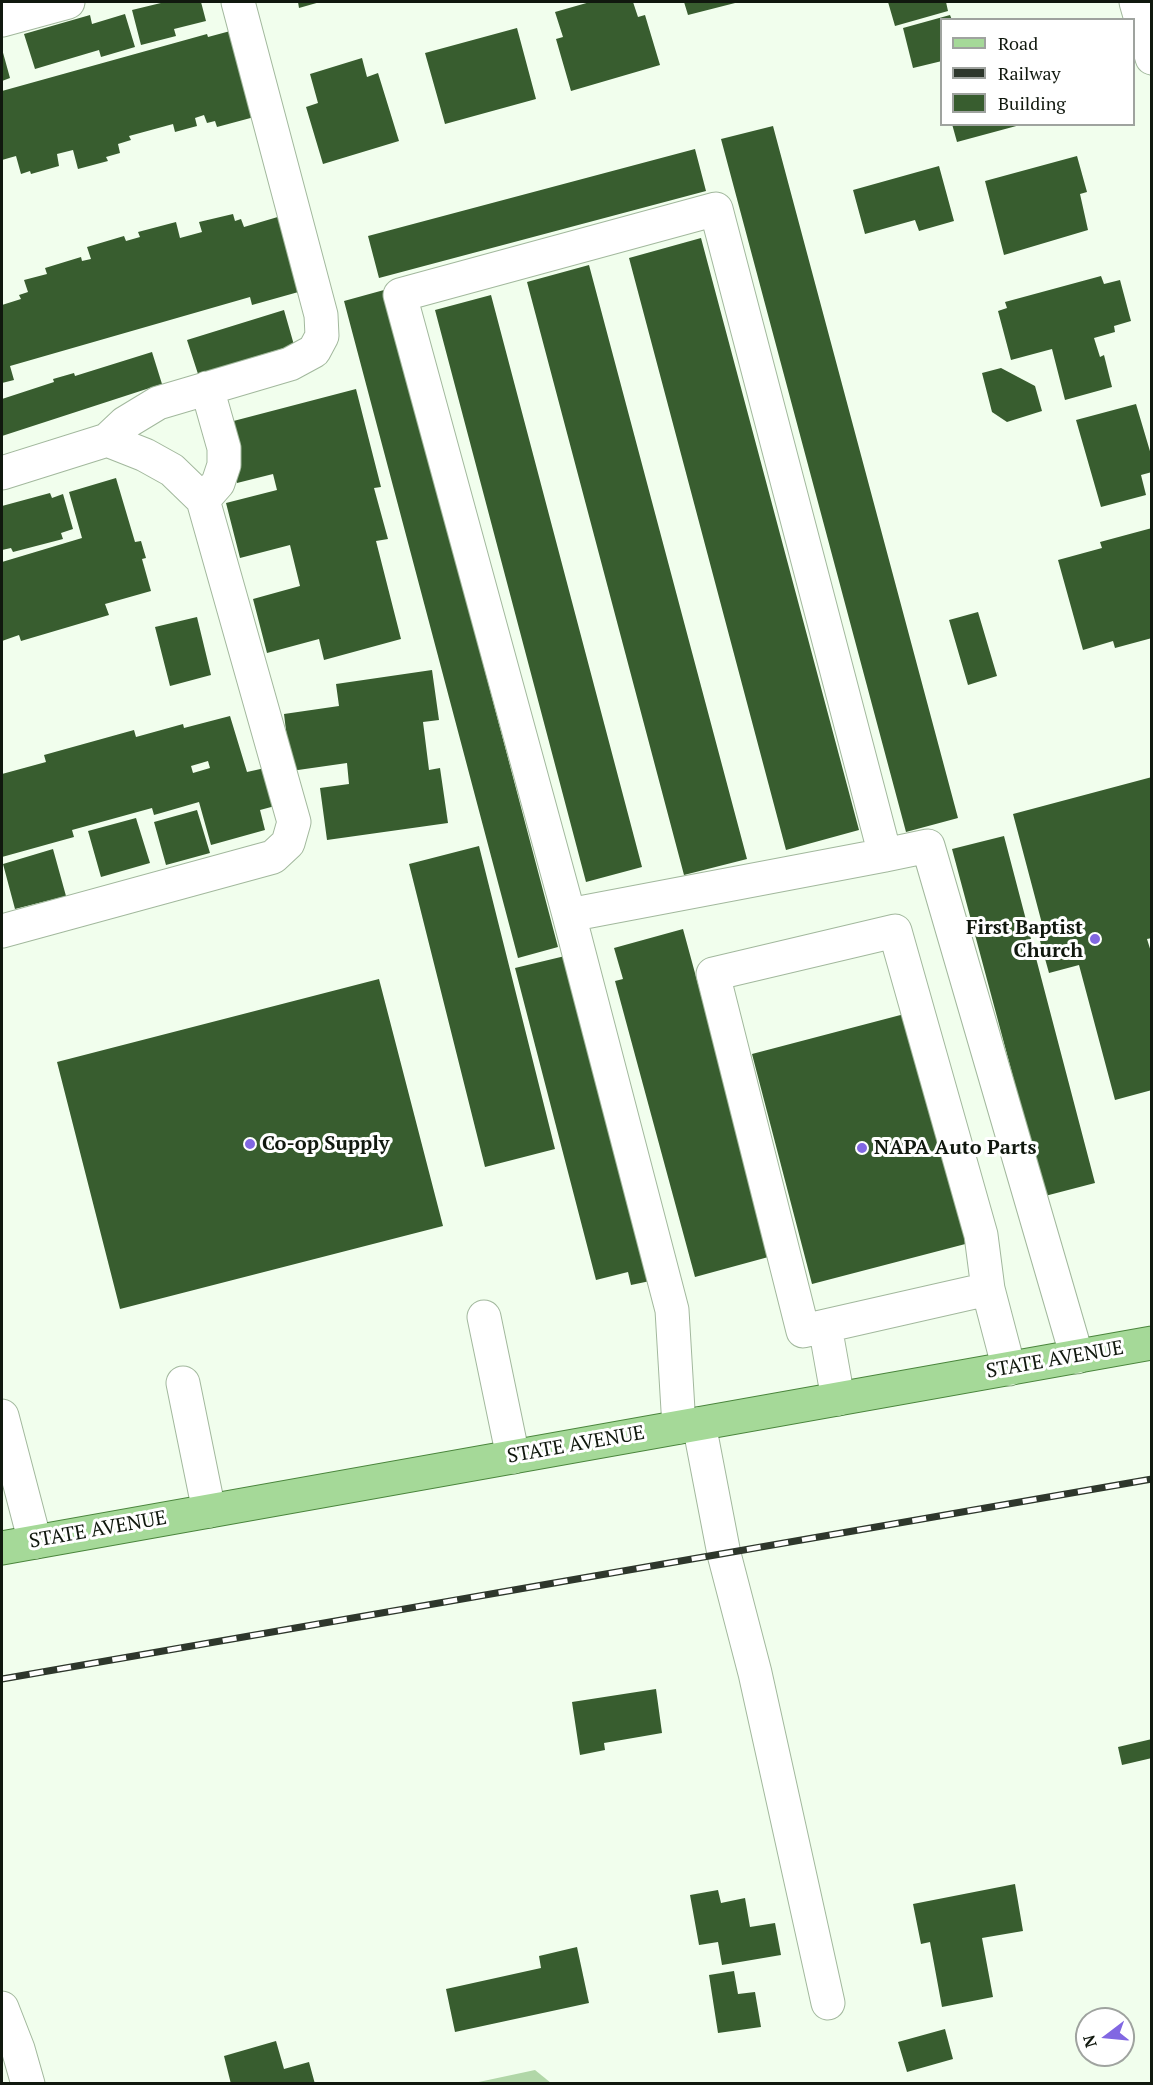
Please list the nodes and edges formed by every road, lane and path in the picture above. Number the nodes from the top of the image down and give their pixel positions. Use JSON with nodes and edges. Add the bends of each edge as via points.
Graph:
{"nodes":[{"id":1,"x":68,"y":2,"type":"edge"},
{"id":2,"x":238,"y":2,"type":"edge"},
{"id":3,"x":1136,"y":2,"type":"edge"},
{"id":4,"x":2,"y":20,"type":"edge"},
{"id":5,"x":1152,"y":58,"type":"edge"},
{"id":6,"x":207,"y":388,"type":"junction"},
{"id":7,"x":107,"y":440,"type":"junction"},
{"id":8,"x":2,"y":473,"type":"edge"},
{"id":9,"x":203,"y":500,"type":"junction"},
{"id":10,"x":885,"y":855,"type":"junction"},
{"id":11,"x":569,"y":915,"type":"junction"},
{"id":12,"x":2,"y":931,"type":"edge"},
{"id":13,"x":988,"y":1289,"type":"junction"},
{"id":14,"x":484,"y":1317,"type":"dead end"},
{"id":15,"x":825,"y":1326,"type":"junction"},
{"id":16,"x":1152,"y":1343,"type":"edge"},
{"id":17,"x":1077,"y":1357,"type":"junction"},
{"id":18,"x":1009,"y":1369,"type":"junction"},
{"id":19,"x":183,"y":1383,"type":"dead end"},
{"id":20,"x":838,"y":1399,"type":"junction"},
{"id":21,"x":2,"y":1416,"type":"edge"},
{"id":22,"x":689,"y":1425,"type":"junction"},
{"id":23,"x":513,"y":1456,"type":"junction"},
{"id":24,"x":209,"y":1511,"type":"junction"},
{"id":25,"x":35,"y":1542,"type":"junction"},
{"id":26,"x":2,"y":1548,"type":"edge"},
{"id":27,"x":828,"y":2003,"type":"dead end"},
{"id":28,"x":2,"y":2008,"type":"edge"},
{"id":29,"x":28,"y":2084,"type":"edge"}],
"edges":[{"from":1,"to":4,"type":"street"},
{"from":2,"to":6,"type":"street","via":[[321,315],[322,336],[314,351],[290,364]]},
{"from":3,"to":5,"type":"street"},
{"from":6,"to":7,"type":"street","via":[[158,403],[125,423]]},
{"from":6,"to":9,"type":"street","via":[[224,448],[224,465],[218,483]]},
{"from":7,"to":8,"type":"street"},
{"from":7,"to":9,"type":"street","via":[[145,454],[172,470]]},
{"from":9,"to":12,"type":"street","via":[[294,822],[288,843],[273,856]]},
{"from":10,"to":11,"type":"street"},
{"from":10,"to":11,"type":"street","via":[[716,209],[400,295]]},
{"from":10,"to":17,"type":"street","via":[[928,846]]},
{"from":11,"to":22,"type":"street","via":[[672,1310]]},
{"from":13,"to":15,"type":"street"},
{"from":13,"to":15,"type":"street","via":[[981,1235],[895,931],[713,974],[803,1331]]},
{"from":13,"to":18,"type":"street"},
{"from":14,"to":23,"type":"street"},
{"from":15,"to":20,"type":"street"},
{"from":16,"to":17,"type":"main road","name":"STATE AVENUE"},
{"from":17,"to":18,"type":"main road","name":"STATE AVENUE"},
{"from":18,"to":20,"type":"main road","name":"STATE AVENUE"},
{"from":19,"to":24,"type":"street"},
{"from":20,"to":22,"type":"main road","name":"STATE AVENUE"},
{"from":21,"to":25,"type":"street"},
{"from":22,"to":23,"type":"main road","name":"STATE AVENUE"},
{"from":22,"to":27,"type":"street","via":[[755,1673]]},
{"from":23,"to":24,"type":"main road","name":"STATE AVENUE"},
{"from":24,"to":25,"type":"main road","name":"STATE AVENUE"},
{"from":25,"to":26,"type":"main road","name":"STATE AVENUE"},
{"from":28,"to":29,"type":"street"}]}
